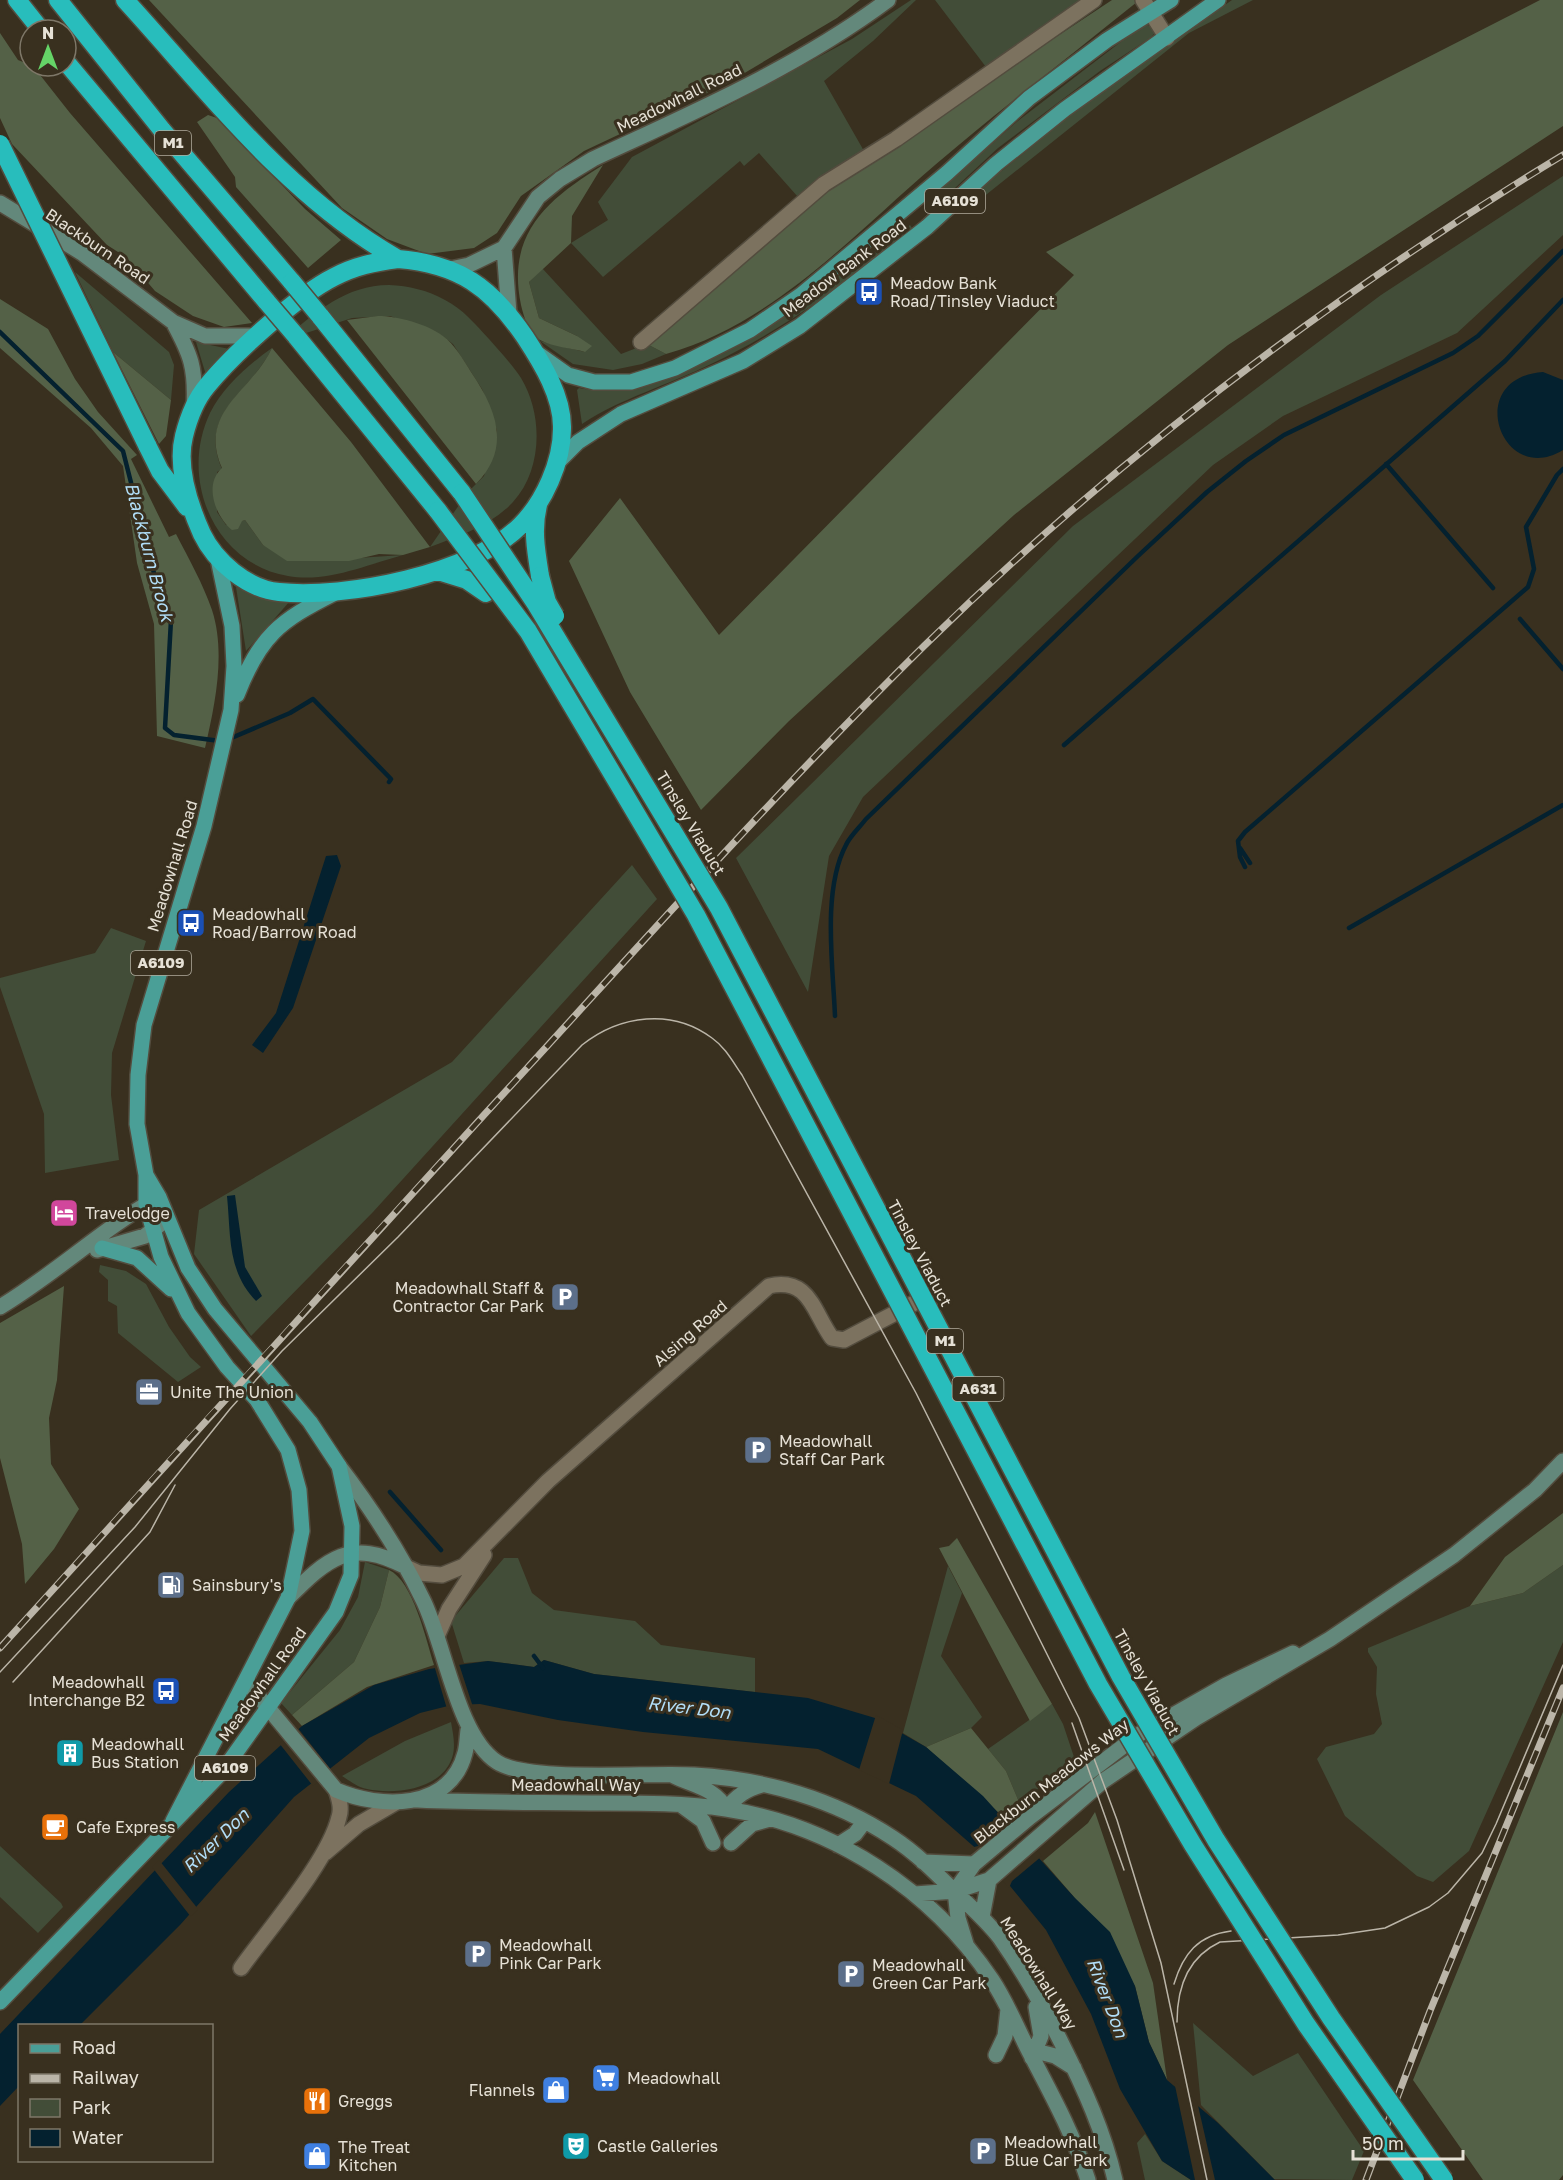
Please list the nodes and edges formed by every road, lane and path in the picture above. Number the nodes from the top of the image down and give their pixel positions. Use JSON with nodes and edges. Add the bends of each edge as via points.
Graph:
{"nodes":[{"id":1,"x":17,"y":0,"type":"edge"},
{"id":2,"x":58,"y":0,"type":"edge"},
{"id":3,"x":125,"y":0,"type":"edge"},
{"id":4,"x":888,"y":0,"type":"edge"},
{"id":5,"x":1094,"y":0,"type":"edge"},
{"id":6,"x":1170,"y":0,"type":"edge"},
{"id":7,"x":1218,"y":0,"type":"edge"},
{"id":8,"x":1147,"y":6,"type":"edge"},
{"id":9,"x":31,"y":18,"type":"edge"},
{"id":10,"x":1167,"y":38,"type":"junction"},
{"id":11,"x":78,"y":76,"type":"edge"},
{"id":12,"x":0,"y":144,"type":"edge"},
{"id":13,"x":0,"y":203,"type":"edge"},
{"id":14,"x":908,"y":206,"type":"junction"},
{"id":15,"x":927,"y":227,"type":"junction"},
{"id":16,"x":504,"y":248,"type":"junction"},
{"id":17,"x":398,"y":259,"type":"junction"},
{"id":18,"x":450,"y":269,"type":"junction"},
{"id":19,"x":508,"y":314,"type":"junction"},
{"id":20,"x":173,"y":322,"type":"junction"},
{"id":21,"x":258,"y":336,"type":"junction"},
{"id":22,"x":641,"y":342,"type":"dead end"},
{"id":23,"x":534,"y":351,"type":"junction"},
{"id":24,"x":194,"y":407,"type":"junction"},
{"id":25,"x":556,"y":464,"type":"junction"},
{"id":26,"x":539,"y":503,"type":"junction"},
{"id":27,"x":195,"y":518,"type":"junction"},
{"id":28,"x":218,"y":559,"type":"junction"},
{"id":29,"x":438,"y":571,"type":"junction"},
{"id":30,"x":337,"y":591,"type":"junction"},
{"id":31,"x":230,"y":717,"type":"junction"},
{"id":32,"x":152,"y":1201,"type":"junction"},
{"id":33,"x":167,"y":1219,"type":"junction"},
{"id":34,"x":153,"y":1232,"type":"junction"},
{"id":35,"x":102,"y":1248,"type":"junction"},
{"id":36,"x":75,"y":1257,"type":"junction"},
{"id":37,"x":180,"y":1297,"type":"junction"},
{"id":38,"x":7,"y":1298,"type":"edge"},
{"id":39,"x":922,"y":1299,"type":"dead end"},
{"id":40,"x":0,"y":1307,"type":"edge"},
{"id":41,"x":1563,"y":1461,"type":"edge"},
{"id":42,"x":339,"y":1466,"type":"junction"},
{"id":43,"x":495,"y":1537,"type":"junction"},
{"id":44,"x":353,"y":1553,"type":"junction"},
{"id":45,"x":406,"y":1567,"type":"junction"},
{"id":46,"x":288,"y":1598,"type":"junction"},
{"id":47,"x":438,"y":1634,"type":"junction"},
{"id":48,"x":1330,"y":1639,"type":"junction"},
{"id":49,"x":246,"y":1681,"type":"junction"},
{"id":50,"x":267,"y":1706,"type":"junction"},
{"id":51,"x":468,"y":1730,"type":"junction"},
{"id":52,"x":668,"y":1774,"type":"junction"},
{"id":53,"x":766,"y":1785,"type":"junction"},
{"id":54,"x":336,"y":1790,"type":"junction"},
{"id":55,"x":418,"y":1800,"type":"junction"},
{"id":56,"x":395,"y":1803,"type":"junction"},
{"id":57,"x":679,"y":1804,"type":"junction"},
{"id":58,"x":726,"y":1809,"type":"junction"},
{"id":59,"x":773,"y":1818,"type":"junction"},
{"id":60,"x":173,"y":1821,"type":"junction"},
{"id":61,"x":864,"y":1822,"type":"junction"},
{"id":62,"x":713,"y":1843,"type":"dead end"},
{"id":63,"x":731,"y":1843,"type":"dead end"},
{"id":64,"x":838,"y":1845,"type":"junction"},
{"id":65,"x":322,"y":1856,"type":"junction"},
{"id":66,"x":978,"y":1861,"type":"junction"},
{"id":67,"x":924,"y":1862,"type":"junction"},
{"id":68,"x":993,"y":1876,"type":"junction"},
{"id":69,"x":955,"y":1892,"type":"junction"},
{"id":70,"x":915,"y":1894,"type":"junction"},
{"id":71,"x":982,"y":1917,"type":"junction"},
{"id":72,"x":967,"y":1946,"type":"junction"},
{"id":73,"x":241,"y":1968,"type":"dead end"},
{"id":74,"x":1033,"y":1992,"type":"junction"},
{"id":75,"x":0,"y":2002,"type":"edge"},
{"id":76,"x":1008,"y":2009,"type":"junction"},
{"id":77,"x":1032,"y":2052,"type":"junction"},
{"id":78,"x":996,"y":2055,"type":"dead end"},
{"id":79,"x":1074,"y":2068,"type":"junction"},
{"id":80,"x":1088,"y":2180,"type":"edge"},
{"id":81,"x":1115,"y":2180,"type":"edge"},
{"id":82,"x":1404,"y":2180,"type":"edge"},
{"id":83,"x":1415,"y":2180,"type":"edge"},
{"id":84,"x":1444,"y":2180,"type":"edge"},
{"id":85,"x":1454,"y":2180,"type":"edge"}],
"edges":[{"from":1,"to":9,"type":"highway"},
{"from":2,"to":84,"type":"highway","name":"Tinsley Viaduct","number":"M1","bridge":true,"via":[[462,493],[536,604],[719,908],[1121,1677],[1216,1840],[1324,2008]]},
{"from":3,"to":17,"type":"highway","via":[[262,152],[328,214]]},
{"from":4,"to":16,"type":"street","name":"Meadowhall Road","via":[[804,55],[560,179],[538,198]]},
{"from":5,"to":22,"type":"street","via":[[896,139],[824,184]]},
{"from":6,"to":8,"type":"main road","name":"Meadow Bank Road","number":"A6109"},
{"from":7,"to":10,"type":"main road","name":"Meadow Bank Road","number":"A6109"},
{"from":8,"to":10,"type":"street"},
{"from":8,"to":14,"type":"main road","name":"Meadow Bank Road","number":"A6109","via":[[1029,98]]},
{"from":10,"to":15,"type":"main road","name":"Meadow Bank Road","number":"A6109","via":[[1065,109],[996,164]]},
{"from":11,"to":83,"type":"highway","number":"M1","bridge":true,"via":[[438,511],[528,631],[696,915],[1116,1714],[1192,1845],[1305,2024]]},
{"from":12,"to":27,"type":"highway","bridge":true,"via":[[160,471]]},
{"from":13,"to":20,"type":"street","name":"Blackburn Road","via":[[82,253]]},
{"from":14,"to":15,"type":"main road"},
{"from":14,"to":23,"type":"main road","name":"Meadow Bank Road","number":"A6109","via":[[801,295],[750,330],[675,368],[631,382],[594,382],[568,375]]},
{"from":15,"to":25,"type":"main road","name":"Meadow Bank Road","number":"A6109","via":[[800,326],[742,361],[621,414],[578,442]]},
{"from":16,"to":18,"type":"street","name":"Meadowhall Road","via":[[469,265]]},
{"from":16,"to":19,"type":"street"},
{"from":17,"to":18,"type":"highway"},
{"from":17,"to":21,"type":"highway","via":[[363,264],[315,286]]},
{"from":18,"to":19,"type":"highway","via":[[472,279]]},
{"from":19,"to":23,"type":"highway"},
{"from":20,"to":21,"type":"street","name":"Blackburn Road","via":[[205,336]]},
{"from":20,"to":24,"type":"street","name":"Blackburn Road","via":[[189,351],[196,377]]},
{"from":21,"to":24,"type":"highway","via":[[206,387]]},
{"from":23,"to":25,"type":"highway","via":[[559,403],[562,429]]},
{"from":24,"to":27,"type":"highway","via":[[183,439],[183,473]]},
{"from":25,"to":26,"type":"highway"},
{"from":26,"to":29,"type":"highway","via":[[520,526],[469,558]]},
{"from":26,"to":85,"type":"highway","name":"Tinsley Viaduct","number":"A631","bridge":true,"via":[[534,539],[547,602],[725,903],[1131,1676],[1234,1851],[1340,2015]]},
{"from":27,"to":28,"type":"highway"},
{"from":28,"to":30,"type":"highway","via":[[252,584],[276,592]]},
{"from":28,"to":31,"type":"main road","name":"Meadowhall Road","number":"A6109","via":[[232,626]]},
{"from":29,"to":30,"type":"highway","via":[[387,585]]},
{"from":29,"to":82,"type":"highway","number":"A631","via":[[467,580],[486,593],[522,636],[689,917],[1087,1683],[1296,2027]]},
{"from":30,"to":31,"type":"main road","name":"Meadowhall Road","number":"A6109","via":[[279,624],[247,670]]},
{"from":31,"to":32,"type":"main road","name":"Meadowhall Road","number":"A6109","via":[[204,826],[144,1025],[136,1098],[138,1134]]},
{"from":32,"to":33,"type":"main road","name":"Meadowhall Road","number":"A6109"},
{"from":32,"to":34,"type":"main road","name":"Meadowhall Road","number":"A6109"},
{"from":32,"to":36,"type":"street","via":[[95,1238]]},
{"from":33,"to":34,"type":"street"},
{"from":33,"to":42,"type":"main road","name":"Meadowhall Road","number":"A6109","via":[[188,1268],[215,1309],[287,1392]]},
{"from":34,"to":35,"type":"street"},
{"from":34,"to":37,"type":"main road","name":"Meadowhall Road","number":"A6109"},
{"from":35,"to":36,"type":"street"},
{"from":35,"to":37,"type":"main road","via":[[136,1258]]},
{"from":36,"to":38,"type":"street"},
{"from":37,"to":46,"type":"main road","name":"Meadowhall Road","number":"A6109","via":[[227,1367],[257,1400],[288,1450],[299,1490],[302,1531]]},
{"from":38,"to":40,"type":"street"},
{"from":39,"to":43,"type":"street","name":"Alsing Road","via":[[844,1340],[832,1338],[807,1294],[792,1286],[769,1286],[548,1481]]},
{"from":41,"to":48,"type":"street","name":"Blackburn Meadows Way","via":[[1535,1490],[1454,1555]]},
{"from":42,"to":44,"type":"main road","name":"Meadowhall Road","number":"A6109","via":[[352,1526]]},
{"from":42,"to":45,"type":"street","name":"Meadowhall Road"},
{"from":43,"to":45,"type":"street","name":"Alsing Road","via":[[464,1566],[449,1574],[430,1575]]},
{"from":43,"to":47,"type":"street","name":"Alsing Road","via":[[448,1609]]},
{"from":44,"to":45,"type":"street","name":"Meadowhall Road","via":[[391,1559]]},
{"from":44,"to":46,"type":"street","name":"Meadowhall Road","via":[[327,1561]]},
{"from":44,"to":50,"type":"main road","name":"Meadowhall Road","number":"A6109","via":[[351,1575],[336,1612]]},
{"from":45,"to":47,"type":"street","name":"Meadowhall Way"},
{"from":46,"to":49,"type":"main road","name":"Meadowhall Road","number":"A6109"},
{"from":47,"to":51,"type":"street","name":"Meadowhall Way"},
{"from":48,"to":66,"type":"street","name":"Blackburn Meadows Way","via":[[1271,1661],[1138,1735]]},
{"from":48,"to":68,"type":"street","name":"Blackburn Meadows Way","via":[[1196,1718],[1103,1780]]},
{"from":49,"to":50,"type":"street"},
{"from":49,"to":60,"type":"main road","name":"Meadowhall Road","number":"A6109"},
{"from":50,"to":54,"type":"street"},
{"from":50,"to":60,"type":"main road","name":"Meadowhall Road","number":"A6109","via":[[222,1772]]},
{"from":51,"to":52,"type":"street","name":"Meadowhall Way","via":[[488,1755],[516,1770]]},
{"from":51,"to":55,"type":"street","name":"Meadowhall Way","via":[[465,1754],[448,1784],[434,1795]]},
{"from":52,"to":53,"type":"street","name":"Meadowhall Way","via":[[723,1777]]},
{"from":52,"to":58,"type":"street","via":[[709,1789]]},
{"from":53,"to":58,"type":"street","via":[[749,1788]]},
{"from":53,"to":61,"type":"street","name":"Meadowhall Way","via":[[821,1802]]},
{"from":54,"to":56,"type":"street","name":"Meadowhall Way","via":[[354,1798]]},
{"from":54,"to":65,"type":"street","via":[[339,1817]]},
{"from":55,"to":56,"type":"street","name":"Meadowhall Way"},
{"from":55,"to":57,"type":"street","name":"Meadowhall Way"},
{"from":56,"to":65,"type":"street","via":[[359,1824]]},
{"from":57,"to":58,"type":"street","name":"Meadowhall Way"},
{"from":57,"to":62,"type":"street","via":[[703,1821]]},
{"from":58,"to":59,"type":"street","name":"Meadowhall Way"},
{"from":59,"to":63,"type":"street","via":[[752,1824]]},
{"from":59,"to":64,"type":"street","name":"Meadowhall Way"},
{"from":60,"to":75,"type":"main road","name":"Meadowhall Road","number":"A6109"},
{"from":61,"to":64,"type":"street","via":[[855,1834]]},
{"from":61,"to":67,"type":"street","name":"Meadowhall Way","via":[[894,1838]]},
{"from":64,"to":70,"type":"street","name":"Meadowhall Way"},
{"from":65,"to":73,"type":"street"},
{"from":66,"to":67,"type":"street"},
{"from":66,"to":69,"type":"street","name":"Blackburn Meadows Way"},
{"from":67,"to":69,"type":"street","name":"Meadowhall Way"},
{"from":68,"to":69,"type":"street","name":"Blackburn Meadows Way"},
{"from":68,"to":71,"type":"street"},
{"from":69,"to":70,"type":"street"},
{"from":69,"to":71,"type":"street","name":"Meadowhall Way"},
{"from":69,"to":72,"type":"street"},
{"from":70,"to":72,"type":"street","name":"Meadowhall Way"},
{"from":71,"to":74,"type":"street","name":"Meadowhall Way"},
{"from":72,"to":76,"type":"street","name":"Meadowhall Way"},
{"from":74,"to":77,"type":"street","via":[[1042,2028]]},
{"from":74,"to":79,"type":"street","name":"Meadowhall Way"},
{"from":76,"to":77,"type":"street","name":"Meadowhall Way"},
{"from":76,"to":78,"type":"street","via":[[1005,2036]]},
{"from":77,"to":79,"type":"street","via":[[1055,2056]]},
{"from":77,"to":80,"type":"street","name":"Meadowhall Way","via":[[1072,2135]]},
{"from":79,"to":81,"type":"street","name":"Meadowhall Way","via":[[1104,2138]]}]}
